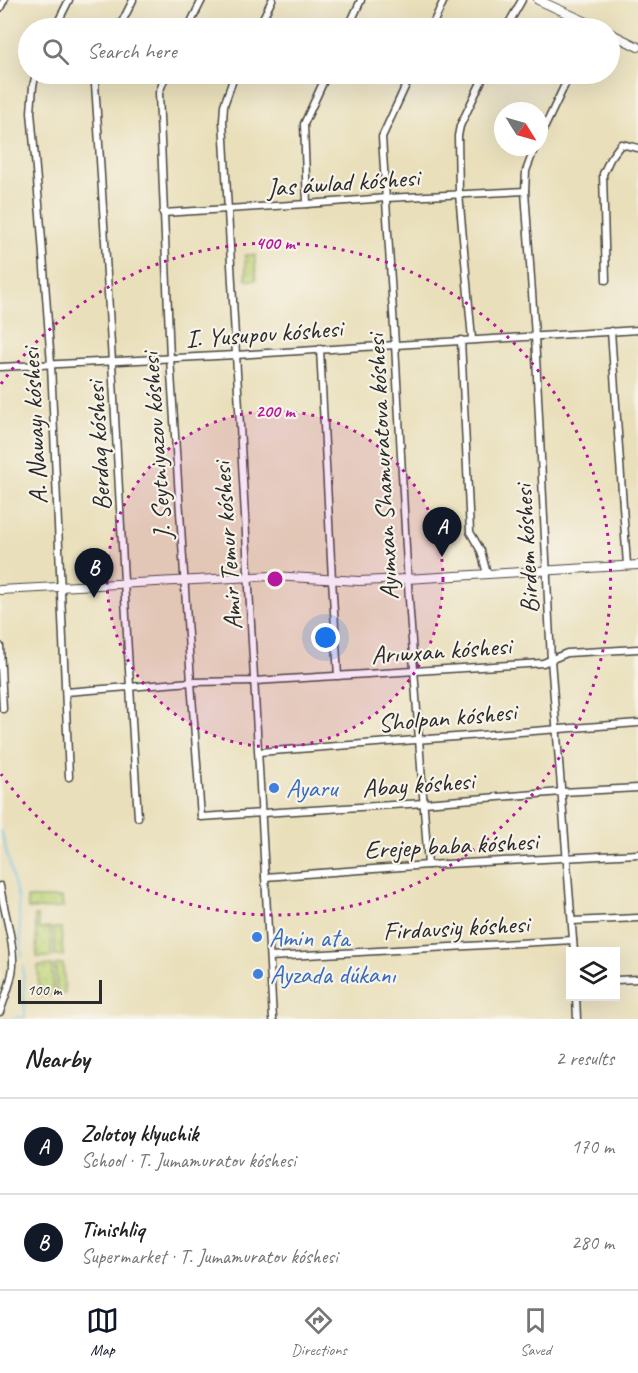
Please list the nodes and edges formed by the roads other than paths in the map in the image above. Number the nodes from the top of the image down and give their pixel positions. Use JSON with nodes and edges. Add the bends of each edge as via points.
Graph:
{"nodes":[{"id":1,"x":4,"y":0,"type":"edge"},
{"id":2,"x":69,"y":0,"type":"edge"},
{"id":3,"x":133,"y":0,"type":"edge"},
{"id":4,"x":202,"y":0,"type":"edge"},
{"id":5,"x":272,"y":0,"type":"edge"},
{"id":6,"x":361,"y":0,"type":"edge"},
{"id":7,"x":444,"y":0,"type":"edge"},
{"id":8,"x":522,"y":0,"type":"edge"},
{"id":9,"x":538,"y":0,"type":"edge"},
{"id":10,"x":0,"y":8,"type":"edge"},
{"id":11,"x":60,"y":18,"type":"edge"},
{"id":12,"x":124,"y":18,"type":"edge"},
{"id":13,"x":193,"y":18,"type":"edge"},
{"id":14,"x":263,"y":18,"type":"edge"},
{"id":15,"x":353,"y":18,"type":"edge"},
{"id":16,"x":436,"y":18,"type":"edge"},
{"id":17,"x":512,"y":18,"type":"edge"},
{"id":18,"x":575,"y":18,"type":"edge"},
{"id":19,"x":620,"y":38,"type":"edge"},
{"id":20,"x":638,"y":47,"type":"edge"},
{"id":21,"x":34,"y":84,"type":"edge"},
{"id":22,"x":96,"y":84,"type":"edge"},
{"id":23,"x":162,"y":84,"type":"edge"},
{"id":24,"x":232,"y":84,"type":"edge"},
{"id":25,"x":322,"y":84,"type":"edge"},
{"id":26,"x":406,"y":84,"type":"edge"},
{"id":27,"x":480,"y":84,"type":"edge"},
{"id":28,"x":565,"y":84,"type":"edge"},
{"id":29,"x":548,"y":120,"type":"edge"},
{"id":30,"x":638,"y":148,"type":"edge"},
{"id":31,"x":532,"y":156,"type":"edge"},
{"id":32,"x":525,"y":191,"type":"junction"},
{"id":33,"x":459,"y":194,"type":"junction"},
{"id":34,"x":386,"y":198,"type":"junction"},
{"id":35,"x":307,"y":204,"type":"junction"},
{"id":36,"x":228,"y":210,"type":"junction"},
{"id":37,"x":163,"y":213,"type":"junction"},
{"id":38,"x":606,"y":280,"type":"dead end"},
{"id":39,"x":638,"y":330,"type":"edge"},
{"id":40,"x":611,"y":331,"type":"junction"},
{"id":41,"x":535,"y":336,"type":"junction"},
{"id":42,"x":472,"y":339,"type":"junction"},
{"id":43,"x":461,"y":340,"type":"junction"},
{"id":44,"x":395,"y":344,"type":"junction"},
{"id":45,"x":320,"y":349,"type":"junction"},
{"id":46,"x":236,"y":355,"type":"junction"},
{"id":47,"x":170,"y":358,"type":"junction"},
{"id":48,"x":112,"y":361,"type":"junction"},
{"id":49,"x":51,"y":364,"type":"junction"},
{"id":50,"x":0,"y":367,"type":"edge"},
{"id":51,"x":638,"y":565,"type":"edge"},
{"id":52,"x":627,"y":566,"type":"junction"},
{"id":53,"x":548,"y":571,"type":"junction"},
{"id":54,"x":487,"y":574,"type":"junction"},
{"id":55,"x":249,"y":577,"type":"junction"},
{"id":56,"x":332,"y":579,"type":"junction"},
{"id":57,"x":407,"y":579,"type":"junction"},
{"id":58,"x":185,"y":580,"type":"junction"},
{"id":59,"x":124,"y":583,"type":"junction"},
{"id":60,"x":61,"y":587,"type":"junction"},
{"id":61,"x":0,"y":590,"type":"edge"},
{"id":62,"x":0,"y":646,"type":"edge"},
{"id":63,"x":638,"y":650,"type":"edge"},
{"id":64,"x":551,"y":660,"type":"junction"},
{"id":65,"x":413,"y":671,"type":"junction"},
{"id":66,"x":338,"y":676,"type":"junction"},
{"id":67,"x":255,"y":681,"type":"junction"},
{"id":68,"x":191,"y":682,"type":"junction"},
{"id":69,"x":130,"y":687,"type":"junction"},
{"id":70,"x":66,"y":692,"type":"junction"},
{"id":71,"x":3,"y":709,"type":"dead end"},
{"id":72,"x":638,"y":723,"type":"edge"},
{"id":73,"x":557,"y":728,"type":"junction"},
{"id":74,"x":420,"y":739,"type":"junction"},
{"id":75,"x":259,"y":752,"type":"junction"},
{"id":76,"x":69,"y":777,"type":"dead end"},
{"id":77,"x":638,"y":788,"type":"edge"},
{"id":78,"x":562,"y":792,"type":"junction"},
{"id":79,"x":424,"y":803,"type":"junction"},
{"id":80,"x":262,"y":814,"type":"junction"},
{"id":81,"x":138,"y":817,"type":"dead end"},
{"id":82,"x":201,"y":817,"type":"joint"},
{"id":83,"x":638,"y":854,"type":"edge"},
{"id":84,"x":568,"y":858,"type":"junction"},
{"id":85,"x":429,"y":865,"type":"junction"},
{"id":86,"x":266,"y":877,"type":"junction"},
{"id":87,"x":0,"y":886,"type":"edge"},
{"id":88,"x":638,"y":918,"type":"edge"},
{"id":89,"x":572,"y":921,"type":"junction"},
{"id":90,"x":573,"y":940,"type":"junction"},
{"id":91,"x":574,"y":947,"type":"edge"},
{"id":92,"x":270,"y":957,"type":"junction"},
{"id":93,"x":638,"y":979,"type":"edge"},
{"id":94,"x":620,"y":980,"type":"edge"},
{"id":95,"x":576,"y":1001,"type":"edge"},
{"id":96,"x":0,"y":1012,"type":"edge"},
{"id":97,"x":273,"y":1019,"type":"edge"},
{"id":98,"x":571,"y":1019,"type":"edge"},
{"id":99,"x":577,"y":1019,"type":"edge"}],
"edges":[{"from":1,"to":10,"type":"street"},
{"from":2,"to":11,"type":"street"},
{"from":3,"to":12,"type":"street"},
{"from":4,"to":13,"type":"street"},
{"from":5,"to":14,"type":"street"},
{"from":6,"to":15,"type":"street"},
{"from":7,"to":16,"type":"street"},
{"from":8,"to":17,"type":"street"},
{"from":9,"to":18,"type":"main road"},
{"from":19,"to":20,"type":"main road"},
{"from":21,"to":49,"type":"street","name":"A. Nawayı kóshesi","via":[[31,112]]},
{"from":22,"to":48,"type":"street","name":"Berdaq kóshesi"},
{"from":23,"to":37,"type":"street","name":"J. Seytniyazov kóshesi"},
{"from":24,"to":36,"type":"street","name":"Amir Temur kóshesi","via":[[223,121]]},
{"from":25,"to":35,"type":"street","via":[[304,124]]},
{"from":26,"to":34,"type":"street","name":"Ayımxan Shamuratova kóshesi","via":[[382,137]]},
{"from":27,"to":33,"type":"street","via":[[458,136]]},
{"from":28,"to":29,"type":"street"},
{"from":30,"to":38,"type":"street","via":[[621,144],[603,174]]},
{"from":31,"to":32,"type":"street","name":"Birdem kóshesi"},
{"from":32,"to":33,"type":"street","name":"Jas áwlad kóshesi"},
{"from":32,"to":41,"type":"street","name":"Birdem kóshesi"},
{"from":33,"to":34,"type":"street","name":"Jas áwlad kóshesi"},
{"from":33,"to":42,"type":"street"},
{"from":34,"to":35,"type":"street","name":"Jas áwlad kóshesi"},
{"from":34,"to":44,"type":"street","name":"Ayımxan Shamuratova kóshesi"},
{"from":35,"to":36,"type":"street","name":"Jas áwlad kóshesi"},
{"from":36,"to":37,"type":"street","name":"Jas áwlad kóshesi"},
{"from":36,"to":46,"type":"street","name":"Amir Temur kóshesi"},
{"from":37,"to":47,"type":"street","name":"J. Seytniyazov kóshesi"},
{"from":39,"to":40,"type":"street","name":"I. Yusupov kóshesi"},
{"from":40,"to":41,"type":"street","name":"I. Yusupov kóshesi"},
{"from":40,"to":52,"type":"street"},
{"from":41,"to":42,"type":"street","name":"I. Yusupov kóshesi"},
{"from":41,"to":53,"type":"street","name":"Birdem kóshesi"},
{"from":42,"to":43,"type":"street","name":"I. Yusupov kóshesi"},
{"from":43,"to":44,"type":"street","name":"I. Yusupov kóshesi"},
{"from":43,"to":54,"type":"street","via":[[470,532],[481,551]]},
{"from":44,"to":45,"type":"street","name":"I. Yusupov kóshesi"},
{"from":44,"to":57,"type":"street","name":"Ayımxan Shamuratova kóshesi"},
{"from":45,"to":46,"type":"street","name":"I. Yusupov kóshesi"},
{"from":45,"to":56,"type":"street"},
{"from":46,"to":47,"type":"street","name":"I. Yusupov kóshesi"},
{"from":46,"to":55,"type":"street","name":"Amir Temur kóshesi"},
{"from":47,"to":48,"type":"street","name":"I. Yusupov kóshesi"},
{"from":47,"to":58,"type":"street","name":"J. Seytniyazov kóshesi"},
{"from":48,"to":49,"type":"street","name":"I. Yusupov kóshesi"},
{"from":48,"to":59,"type":"street","name":"Berdaq kóshesi"},
{"from":49,"to":50,"type":"street","name":"I. Yusupov kóshesi"},
{"from":49,"to":60,"type":"street","name":"A. Nawayı kóshesi"},
{"from":51,"to":52,"type":"main road"},
{"from":52,"to":53,"type":"main road"},
{"from":53,"to":54,"type":"main road"},
{"from":53,"to":64,"type":"street","name":"Birdem kóshesi"},
{"from":54,"to":57,"type":"main road"},
{"from":55,"to":56,"type":"main road"},
{"from":55,"to":58,"type":"main road"},
{"from":55,"to":67,"type":"street","name":"Amir Temur kóshesi"},
{"from":56,"to":57,"type":"main road"},
{"from":56,"to":66,"type":"street"},
{"from":57,"to":65,"type":"street","name":"Ayımxan Shamuratova kóshesi"},
{"from":58,"to":59,"type":"main road"},
{"from":58,"to":68,"type":"street","name":"J. Seytniyazov kóshesi"},
{"from":59,"to":60,"type":"main road"},
{"from":59,"to":69,"type":"street","name":"Berdaq kóshesi"},
{"from":60,"to":61,"type":"main road"},
{"from":60,"to":70,"type":"street","name":"A. Nawayı kóshesi"},
{"from":62,"to":71,"type":"street"},
{"from":63,"to":64,"type":"street","name":"Arıwxan kóshesi","via":[[567,653]]},
{"from":64,"to":65,"type":"street","name":"Arıwxan kóshesi"},
{"from":64,"to":73,"type":"street","name":"Birdem kóshesi"},
{"from":65,"to":66,"type":"street","name":"Arıwxan kóshesi"},
{"from":65,"to":74,"type":"street","name":"Ayımxan Shamuratova kóshesi"},
{"from":66,"to":67,"type":"street","name":"Arıwxan kóshesi"},
{"from":67,"to":68,"type":"street","name":"Arıwxan kóshesi"},
{"from":67,"to":75,"type":"street","name":"Amir Temur kóshesi"},
{"from":68,"to":69,"type":"street","name":"Arıwxan kóshesi"},
{"from":68,"to":82,"type":"street","name":"J. Seytniyazov kóshesi"},
{"from":69,"to":70,"type":"street","name":"Arıwxan kóshesi"},
{"from":69,"to":81,"type":"street","name":"Berdaq kóshesi"},
{"from":70,"to":76,"type":"street","name":"A. Nawayı kóshesi"},
{"from":72,"to":73,"type":"street","name":"Sholpan kóshesi"},
{"from":73,"to":74,"type":"street","name":"Sholpan kóshesi"},
{"from":73,"to":78,"type":"street","name":"Birdem kóshesi"},
{"from":74,"to":75,"type":"street","name":"Sholpan kóshesi"},
{"from":74,"to":79,"type":"street","name":"Ayımxan Shamuratova kóshesi"},
{"from":75,"to":80,"type":"street","name":"Amir Temur kóshesi"},
{"from":77,"to":78,"type":"street","name":"Abay kóshesi"},
{"from":78,"to":79,"type":"street","name":"Abay kóshesi"},
{"from":78,"to":84,"type":"street","name":"Birdem kóshesi"},
{"from":79,"to":80,"type":"street","name":"Abay kóshesi"},
{"from":79,"to":85,"type":"street","name":"Ayımxan Shamuratova kóshesi"},
{"from":80,"to":82,"type":"street","name":"Abay kóshesi"},
{"from":80,"to":86,"type":"street","name":"Amir Temur kóshesi"},
{"from":83,"to":84,"type":"street","name":"Erejep baba kóshesi"},
{"from":84,"to":85,"type":"street","name":"Erejep baba kóshesi"},
{"from":84,"to":89,"type":"street","name":"Birdem kóshesi"},
{"from":85,"to":86,"type":"street","name":"Erejep baba kóshesi"},
{"from":86,"to":92,"type":"street","name":"Amir Temur kóshesi"},
{"from":87,"to":96,"type":"street","via":[[13,967]]},
{"from":88,"to":89,"type":"street"},
{"from":89,"to":90,"type":"street","name":"Birdem kóshesi"},
{"from":90,"to":91,"type":"street","name":"Birdem kóshesi"},
{"from":90,"to":92,"type":"street","name":"Firdavsiy kóshesi"},
{"from":92,"to":97,"type":"street","name":"Amir Temur kóshesi"},
{"from":93,"to":94,"type":"street"},
{"from":95,"to":99,"type":"street"},
{"from":98,"to":99,"type":"street"}]}
